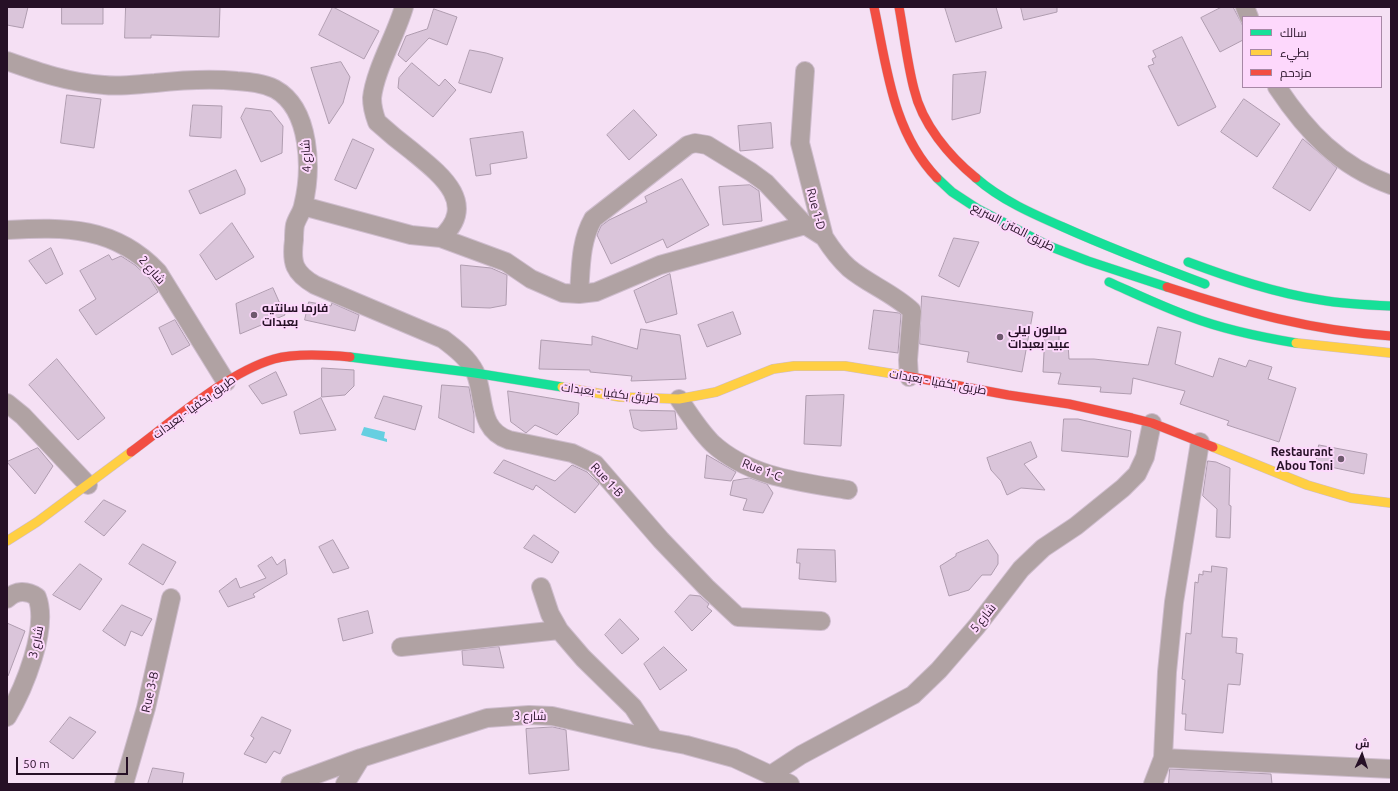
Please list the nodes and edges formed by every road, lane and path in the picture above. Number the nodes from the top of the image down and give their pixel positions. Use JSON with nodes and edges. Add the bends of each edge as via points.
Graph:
{"nodes":[{"id":1,"x":404,"y":7,"type":"edge"},
{"id":2,"x":874,"y":7,"type":"edge"},
{"id":3,"x":899,"y":7,"type":"edge"},
{"id":4,"x":7,"y":61,"type":"edge"},
{"id":5,"x":805,"y":71,"type":"dead end"},
{"id":6,"x":1278,"y":88,"type":"edge"},
{"id":7,"x":1391,"y":185,"type":"edge"},
{"id":8,"x":303,"y":206,"type":"junction"},
{"id":9,"x":1058,"y":224,"type":"junction"},
{"id":10,"x":805,"y":225,"type":"junction"},
{"id":11,"x":7,"y":230,"type":"edge"},
{"id":12,"x":824,"y":236,"type":"junction"},
{"id":13,"x":1107,"y":236,"type":"dead end"},
{"id":14,"x":441,"y":238,"type":"junction"},
{"id":15,"x":1066,"y":254,"type":"junction"},
{"id":16,"x":1181,"y":260,"type":"dead end"},
{"id":17,"x":1217,"y":288,"type":"dead end"},
{"id":18,"x":579,"y":294,"type":"junction"},
{"id":19,"x":1391,"y":306,"type":"edge"},
{"id":20,"x":1391,"y":336,"type":"edge"},
{"id":21,"x":1391,"y":353,"type":"edge"},
{"id":22,"x":475,"y":373,"type":"junction"},
{"id":23,"x":909,"y":377,"type":"junction"},
{"id":24,"x":226,"y":382,"type":"junction"},
{"id":25,"x":679,"y":399,"type":"junction"},
{"id":26,"x":7,"y":403,"type":"edge"},
{"id":27,"x":1152,"y":423,"type":"junction"},
{"id":28,"x":1200,"y":442,"type":"junction"},
{"id":29,"x":88,"y":485,"type":"junction"},
{"id":30,"x":848,"y":490,"type":"dead end"},
{"id":31,"x":1391,"y":503,"type":"edge"},
{"id":32,"x":7,"y":542,"type":"edge"},
{"id":33,"x":541,"y":587,"type":"dead end"},
{"id":34,"x":171,"y":598,"type":"dead end"},
{"id":35,"x":7,"y":599,"type":"edge"},
{"id":36,"x":821,"y":621,"type":"dead end"},
{"id":37,"x":559,"y":630,"type":"junction"},
{"id":38,"x":401,"y":647,"type":"dead end"},
{"id":39,"x":7,"y":717,"type":"edge"},
{"id":40,"x":654,"y":739,"type":"junction"},
{"id":41,"x":361,"y":758,"type":"junction"},
{"id":42,"x":1163,"y":758,"type":"junction"},
{"id":43,"x":1391,"y":769,"type":"edge"},
{"id":44,"x":772,"y":774,"type":"junction"},
{"id":45,"x":311,"y":779,"type":"edge"},
{"id":46,"x":124,"y":784,"type":"edge"},
{"id":47,"x":290,"y":784,"type":"edge"},
{"id":48,"x":344,"y":784,"type":"edge"},
{"id":49,"x":790,"y":784,"type":"edge"},
{"id":50,"x":1153,"y":784,"type":"edge"}],
"edges":[{"from":1,"to":14,"type":"street","via":[[374,88],[372,100],[377,122],[438,171],[452,188],[456,213],[451,229]]},
{"from":2,"to":15,"type":"main road","name":"طريق المتن السريع","via":[[890,86],[901,121],[919,157],[945,187],[963,201],[983,214]]},
{"from":3,"to":9,"type":"main road","name":"طريق المتن السريع","via":[[914,90],[925,117],[940,141],[961,166],[987,188]]},
{"from":4,"to":8,"type":"street","name":"شارع 4","via":[[49,75],[104,86],[225,80],[254,82],[276,90],[293,107],[306,140],[308,157]]},
{"from":5,"to":12,"type":"street","name":"Rue 1-D","via":[[800,143]]},
{"from":6,"to":7,"type":"street","via":[[1300,118],[1338,157],[1363,174]]},
{"from":8,"to":14,"type":"street","via":[[411,235]]},
{"from":8,"to":22,"type":"street","name":"شارع 4","via":[[295,225],[293,250],[294,264],[301,275],[315,285],[443,339],[459,351]]},
{"from":9,"to":13,"type":"main road"},
{"from":9,"to":17,"type":"main road","via":[[1114,250]]},
{"from":10,"to":12,"type":"street"},
{"from":10,"to":18,"type":"street","via":[[667,263],[596,292]]},
{"from":10,"to":18,"type":"street","via":[[766,183],[751,172],[707,145],[688,145],[593,219],[583,246]]},
{"from":11,"to":24,"type":"street","name":"شارع 2","via":[[72,230],[116,240],[132,248],[158,272]]},
{"from":12,"to":23,"type":"street","name":"Rue 1-D","via":[[832,250],[849,268],[903,302],[912,311]]},
{"from":14,"to":18,"type":"street","via":[[506,262],[532,280],[563,293]]},
{"from":15,"to":20,"type":"main road","via":[[1256,315],[1317,328]]},
{"from":15,"to":21,"type":"main road","via":[[1096,275],[1211,324],[1326,349]]},
{"from":16,"to":19,"type":"main road","via":[[1235,281],[1296,296],[1339,303]]},
{"from":22,"to":24,"type":"main road","name":"طريق بكفيا - بعبدات","via":[[360,358],[298,356],[275,360],[249,369]]},
{"from":22,"to":25,"type":"main road","name":"طريق بكفيا - بعبدات","via":[[620,397]]},
{"from":22,"to":36,"type":"street","name":"Rue 1-B","via":[[486,417],[494,433],[509,440],[572,453],[595,464],[666,546],[738,617]]},
{"from":23,"to":25,"type":"main road","name":"طريق بكفيا - بعبدات","via":[[845,366],[794,366],[757,374],[716,392]]},
{"from":23,"to":27,"type":"main road","name":"طريق بكفيا - بعبدات","via":[[1069,404]]},
{"from":24,"to":29,"type":"main road","name":"طريق بكفيا - بعبدات"},
{"from":25,"to":30,"type":"street","name":"Rue 1-C","via":[[712,443],[730,457],[787,480]]},
{"from":26,"to":29,"type":"street","via":[[23,416]]},
{"from":27,"to":28,"type":"main road","name":"طريق بكفيا - بعبدات"},
{"from":27,"to":44,"type":"street","name":"شارع 5","via":[[1137,474],[1076,526],[1043,548],[1021,569],[940,670],[913,695]]},
{"from":28,"to":31,"type":"main road","name":"طريق بكفيا - بعبدات","via":[[1307,485],[1351,498]]},
{"from":28,"to":42,"type":"street","via":[[1174,602],[1167,672]]},
{"from":29,"to":32,"type":"main road","name":"طريق بكفيا - بعبدات"},
{"from":33,"to":37,"type":"street","via":[[550,614]]},
{"from":34,"to":46,"type":"street","name":"Rue 3-B","via":[[146,708]]},
{"from":35,"to":39,"type":"street","name":"شارع 3","via":[[18,592],[32,593],[37,597],[42,616],[32,662]]},
{"from":37,"to":38,"type":"street"},
{"from":37,"to":40,"type":"street","via":[[583,658],[633,707]]},
{"from":40,"to":41,"type":"street","name":"شارع 3","via":[[552,716],[508,715],[487,718]]},
{"from":40,"to":44,"type":"street","name":"شارع 3","via":[[734,758]]},
{"from":41,"to":45,"type":"street","name":"شارع 3"},
{"from":41,"to":48,"type":"street"},
{"from":42,"to":43,"type":"street"},
{"from":42,"to":50,"type":"street"},
{"from":44,"to":49,"type":"street","name":"شارع 3"},
{"from":45,"to":47,"type":"street","name":"شارع 3"}]}
